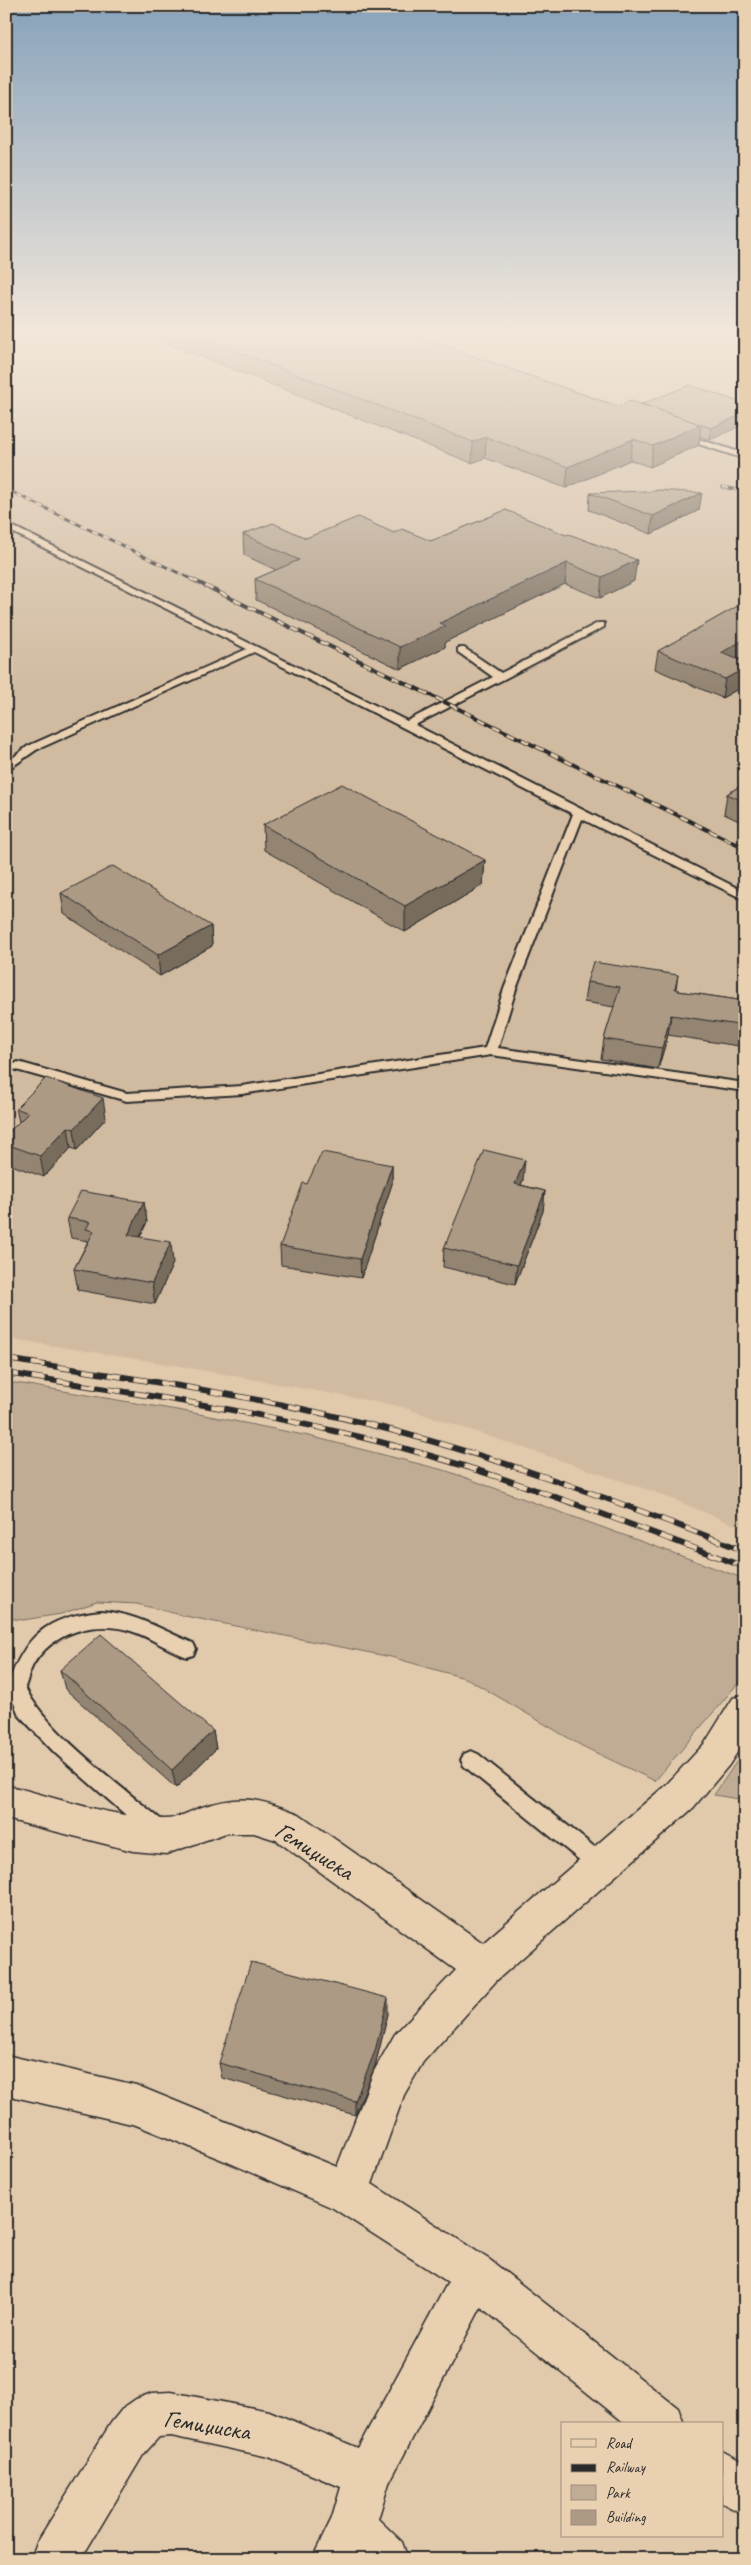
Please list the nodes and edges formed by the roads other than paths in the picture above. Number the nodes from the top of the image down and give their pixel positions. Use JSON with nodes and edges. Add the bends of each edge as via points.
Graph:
{"nodes":[{"id":1,"x":727,"y":451,"type":"edge"},
{"id":2,"x":745,"y":457,"type":"edge"},
{"id":3,"x":6,"y":526,"type":"edge"},
{"id":4,"x":601,"y":624,"type":"dead end"},
{"id":5,"x":254,"y":649,"type":"junction"},
{"id":6,"x":462,"y":650,"type":"dead end"},
{"id":7,"x":500,"y":677,"type":"junction"},
{"id":8,"x":406,"y":726,"type":"junction"},
{"id":9,"x":6,"y":768,"type":"edge"},
{"id":10,"x":579,"y":813,"type":"junction"},
{"id":11,"x":745,"y":897,"type":"edge"},
{"id":12,"x":491,"y":1051,"type":"junction"},
{"id":13,"x":18,"y":1066,"type":"dead end"},
{"id":14,"x":745,"y":1087,"type":"edge"},
{"id":15,"x":186,"y":1649,"type":"dead end"},
{"id":16,"x":745,"y":1710,"type":"edge"},
{"id":17,"x":471,"y":1760,"type":"dead end"},
{"id":18,"x":6,"y":1802,"type":"edge"},
{"id":19,"x":166,"y":1838,"type":"junction"},
{"id":20,"x":600,"y":1864,"type":"junction"},
{"id":21,"x":484,"y":1967,"type":"junction"},
{"id":22,"x":6,"y":2075,"type":"edge"},
{"id":23,"x":348,"y":2193,"type":"junction"},
{"id":24,"x":475,"y":2275,"type":"junction"},
{"id":25,"x":659,"y":2422,"type":"edge"},
{"id":26,"x":368,"y":2475,"type":"junction"},
{"id":27,"x":724,"y":2476,"type":"edge"},
{"id":28,"x":745,"y":2492,"type":"edge"},
{"id":29,"x":344,"y":2543,"type":"edge"},
{"id":30,"x":54,"y":2559,"type":"edge"},
{"id":31,"x":384,"y":2559,"type":"edge"}],
"edges":[{"from":1,"to":2,"type":"lane"},
{"from":3,"to":5,"type":"lane"},
{"from":4,"to":7,"type":"lane"},
{"from":5,"to":8,"type":"lane"},
{"from":5,"to":9,"type":"lane","via":[[32,748]]},
{"from":6,"to":7,"type":"lane"},
{"from":7,"to":8,"type":"lane"},
{"from":8,"to":10,"type":"lane"},
{"from":10,"to":11,"type":"lane"},
{"from":10,"to":12,"type":"lane","via":[[510,989]]},
{"from":12,"to":13,"type":"lane","via":[[242,1090],[127,1097]]},
{"from":12,"to":14,"type":"lane"},
{"from":15,"to":19,"type":"lane","via":[[131,1624],[107,1618],[86,1619],[61,1628],[42,1642],[25,1661],[16,1687],[26,1709],[62,1747]]},
{"from":16,"to":20,"type":"street","via":[[717,1754],[680,1796]]},
{"from":17,"to":20,"type":"lane"},
{"from":18,"to":19,"type":"street","name":"Гемиџиска","via":[[134,1834]]},
{"from":19,"to":21,"type":"street","name":"Гемиџиска","via":[[226,1816],[254,1816],[286,1826]]},
{"from":20,"to":21,"type":"street"},
{"from":21,"to":23,"type":"street","via":[[409,2048],[388,2085]]},
{"from":22,"to":23,"type":"street","via":[[136,2105]]},
{"from":23,"to":24,"type":"street"},
{"from":24,"to":25,"type":"street"},
{"from":24,"to":26,"type":"street"},
{"from":26,"to":29,"type":"street"},
{"from":26,"to":30,"type":"street","name":"Гемиџиска","via":[[270,2434],[171,2414],[152,2415],[139,2424],[128,2439]]},
{"from":27,"to":28,"type":"street"},
{"from":29,"to":31,"type":"street"}]}
